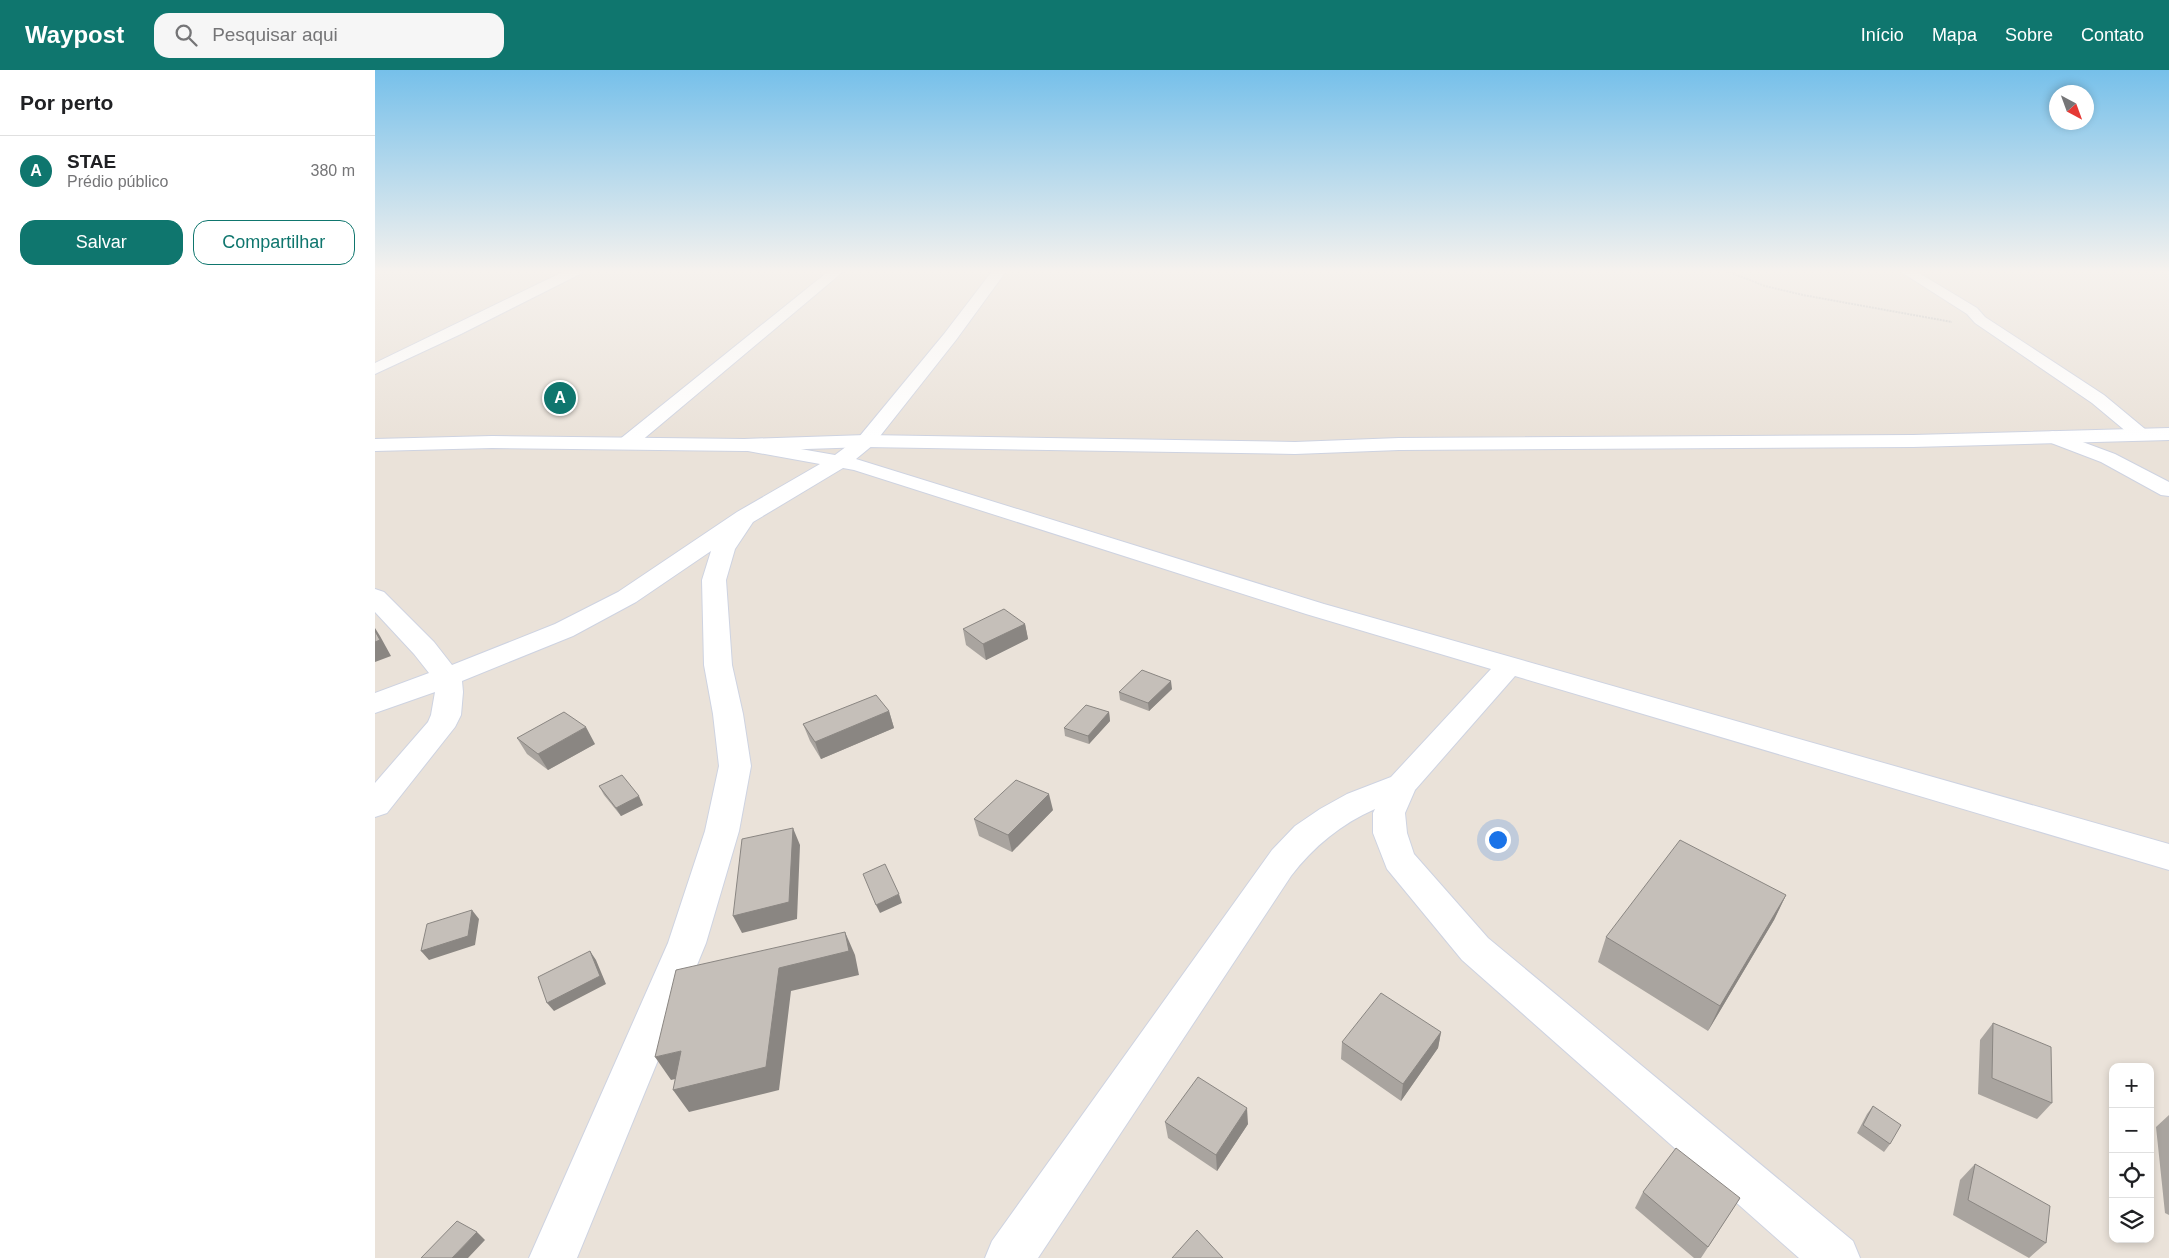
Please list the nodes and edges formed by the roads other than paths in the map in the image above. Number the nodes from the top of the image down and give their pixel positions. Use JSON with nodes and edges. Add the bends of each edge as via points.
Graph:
{"nodes":[{"id":1,"x":467,"y":325,"type":"edge"},
{"id":2,"x":770,"y":325,"type":"edge"},
{"id":3,"x":959,"y":325,"type":"edge"},
{"id":4,"x":1990,"y":325,"type":"edge"},
{"id":5,"x":375,"y":369,"type":"edge"},
{"id":6,"x":2141,"y":434,"type":"junction"},
{"id":7,"x":2169,"y":434,"type":"edge"},
{"id":8,"x":2102,"y":436,"type":"junction"},
{"id":9,"x":2053,"y":437,"type":"junction"},
{"id":10,"x":866,"y":441,"type":"junction"},
{"id":11,"x":627,"y":443,"type":"junction"},
{"id":12,"x":375,"y":445,"type":"edge"},
{"id":13,"x":744,"y":445,"type":"junction"},
{"id":14,"x":2108,"y":458,"type":"junction"},
{"id":15,"x":839,"y":462,"type":"junction"},
{"id":16,"x":2169,"y":490,"type":"edge"},
{"id":17,"x":745,"y":517,"type":"junction"},
{"id":18,"x":375,"y":597,"type":"edge"},
{"id":19,"x":1510,"y":665,"type":"junction"},
{"id":20,"x":447,"y":677,"type":"junction"},
{"id":21,"x":375,"y":704,"type":"edge"},
{"id":22,"x":1401,"y":785,"type":"junction"},
{"id":23,"x":375,"y":805,"type":"edge"},
{"id":24,"x":2169,"y":856,"type":"edge"},
{"id":25,"x":553,"y":1258,"type":"edge"},
{"id":26,"x":1009,"y":1258,"type":"edge"},
{"id":27,"x":1836,"y":1258,"type":"edge"}],
"edges":[{"from":1,"to":5,"type":"street"},
{"from":2,"to":11,"type":"street"},
{"from":3,"to":10,"type":"street"},
{"from":4,"to":6,"type":"street","via":[[2098,399]]},
{"from":6,"to":7,"type":"street"},
{"from":6,"to":8,"type":"street"},
{"from":8,"to":9,"type":"street"},
{"from":8,"to":14,"type":"street","via":[[2102,448]]},
{"from":9,"to":10,"type":"street","via":[[1295,448]]},
{"from":9,"to":14,"type":"street"},
{"from":10,"to":13,"type":"street"},
{"from":10,"to":15,"type":"street"},
{"from":11,"to":12,"type":"street"},
{"from":11,"to":13,"type":"street"},
{"from":13,"to":15,"type":"street"},
{"from":14,"to":16,"type":"street"},
{"from":15,"to":17,"type":"street"},
{"from":15,"to":19,"type":"street","via":[[1315,609]]},
{"from":17,"to":20,"type":"street","via":[[619,601],[564,630]]},
{"from":17,"to":25,"type":"street","via":[[723,549],[714,580],[718,665],[735,766],[722,831],[687,943]]},
{"from":18,"to":20,"type":"street"},
{"from":19,"to":22,"type":"street"},
{"from":19,"to":24,"type":"street"},
{"from":20,"to":21,"type":"street"},
{"from":20,"to":23,"type":"street","via":[[446,715],[440,727]]},
{"from":22,"to":26,"type":"street","via":[[1364,798],[1295,846],[1253,901]]},
{"from":22,"to":27,"type":"street","via":[[1389,814],[1390,833],[1399,860],[1475,949]]}]}
